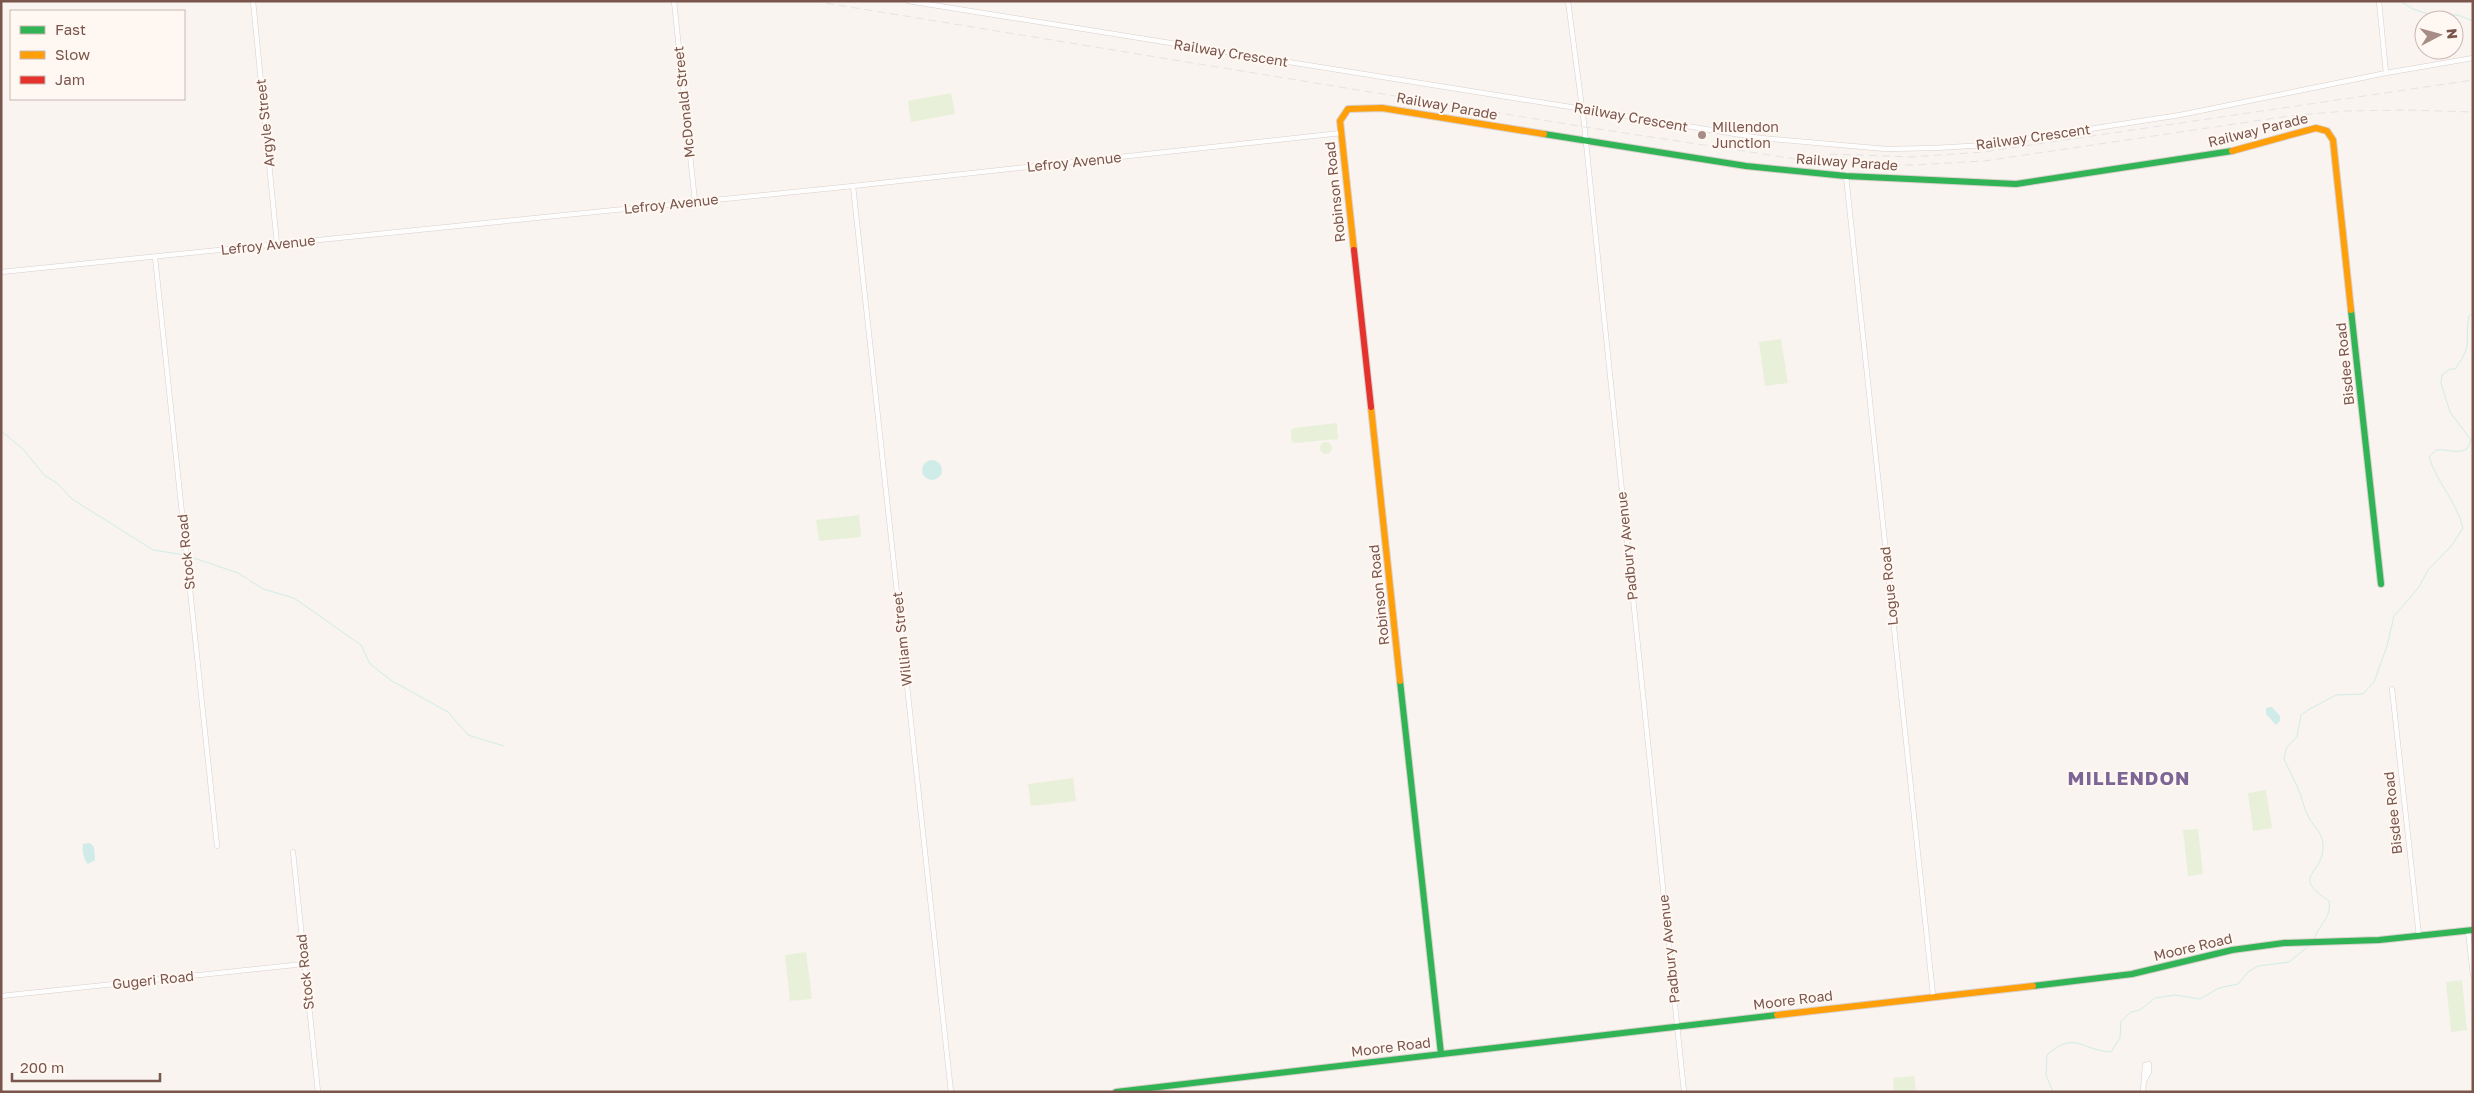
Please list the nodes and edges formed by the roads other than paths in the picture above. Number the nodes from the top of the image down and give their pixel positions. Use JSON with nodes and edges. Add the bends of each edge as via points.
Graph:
{"nodes":[{"id":1,"x":253,"y":1,"type":"edge"},
{"id":2,"x":674,"y":1,"type":"edge"},
{"id":3,"x":908,"y":1,"type":"edge"},
{"id":4,"x":1568,"y":1,"type":"edge"},
{"id":5,"x":2379,"y":2,"type":"edge"},
{"id":6,"x":2473,"y":58,"type":"edge"},
{"id":7,"x":2386,"y":73,"type":"junction"},
{"id":8,"x":1582,"y":108,"type":"junction"},
{"id":9,"x":1341,"y":133,"type":"junction"},
{"id":10,"x":1585,"y":139,"type":"junction"},
{"id":11,"x":2334,"y":140,"type":"joint"},
{"id":12,"x":1846,"y":176,"type":"junction"},
{"id":13,"x":853,"y":186,"type":"junction"},
{"id":14,"x":695,"y":202,"type":"junction"},
{"id":15,"x":277,"y":244,"type":"junction"},
{"id":16,"x":155,"y":257,"type":"junction"},
{"id":17,"x":1,"y":272,"type":"edge"},
{"id":18,"x":2381,"y":584,"type":"dead end"},
{"id":19,"x":2392,"y":689,"type":"dead end"},
{"id":20,"x":217,"y":846,"type":"dead end"},
{"id":21,"x":293,"y":852,"type":"dead end"},
{"id":22,"x":2470,"y":930,"type":"edge"},
{"id":23,"x":2419,"y":936,"type":"junction"},
{"id":24,"x":304,"y":964,"type":"junction"},
{"id":25,"x":2473,"y":975,"type":"edge"},
{"id":26,"x":1933,"y":995,"type":"junction"},
{"id":27,"x":1,"y":996,"type":"edge"},
{"id":28,"x":1677,"y":1026,"type":"junction"},
{"id":29,"x":1441,"y":1054,"type":"junction"},
{"id":30,"x":2144,"y":1082,"type":"dead end"},
{"id":31,"x":318,"y":1092,"type":"edge"},
{"id":32,"x":952,"y":1092,"type":"edge"},
{"id":33,"x":1116,"y":1092,"type":"edge"},
{"id":34,"x":1684,"y":1092,"type":"edge"},
{"id":35,"x":2143,"y":1092,"type":"edge"}],
"edges":[{"from":1,"to":15,"type":"street","name":"Argyle Street"},
{"from":2,"to":14,"type":"street","name":"McDonald Street"},
{"from":3,"to":8,"type":"street","name":"Railway Crescent"},
{"from":4,"to":8,"type":"street","name":"Padbury Avenue"},
{"from":5,"to":7,"type":"street"},
{"from":6,"to":7,"type":"street","name":"Railway Crescent"},
{"from":7,"to":8,"type":"street","name":"Railway Crescent","via":[[2180,115],[1986,145],[1935,148],[1886,149],[1760,138]]},
{"from":8,"to":10,"type":"street","name":"Padbury Avenue"},
{"from":9,"to":10,"type":"street","name":"Railway Parade","via":[[1340,121],[1348,109],[1360,107]]},
{"from":9,"to":13,"type":"street","name":"Lefroy Avenue"},
{"from":9,"to":29,"type":"street","name":"Robinson Road"},
{"from":10,"to":12,"type":"street","name":"Railway Parade","via":[[1746,166]]},
{"from":10,"to":28,"type":"street","name":"Padbury Avenue"},
{"from":11,"to":12,"type":"street","name":"Railway Parade","via":[[2327,131],[2316,128],[2224,153],[2045,182],[2016,184]]},
{"from":11,"to":18,"type":"street","name":"Bisdee Road"},
{"from":12,"to":26,"type":"street","name":"Logue Road"},
{"from":13,"to":14,"type":"street","name":"Lefroy Avenue"},
{"from":13,"to":32,"type":"street","name":"William Street"},
{"from":14,"to":15,"type":"street","name":"Lefroy Avenue"},
{"from":15,"to":16,"type":"street","name":"Lefroy Avenue"},
{"from":16,"to":17,"type":"street","name":"Lefroy Avenue"},
{"from":16,"to":20,"type":"street","name":"Stock Road"},
{"from":19,"to":23,"type":"street","name":"Bisdee Road"},
{"from":21,"to":24,"type":"street","name":"Stock Road"},
{"from":22,"to":23,"type":"street","name":"Moore Road"},
{"from":22,"to":25,"type":"street"},
{"from":23,"to":26,"type":"street","name":"Moore Road","via":[[2232,950],[2132,974]]},
{"from":24,"to":27,"type":"street","name":"Gugeri Road"},
{"from":24,"to":31,"type":"street","name":"Stock Road"},
{"from":26,"to":28,"type":"street","name":"Moore Road"},
{"from":28,"to":29,"type":"street","name":"Moore Road"},
{"from":28,"to":34,"type":"street","name":"Padbury Avenue"},
{"from":29,"to":33,"type":"street","name":"Moore Road"},
{"from":30,"to":35,"type":"street"}]}
